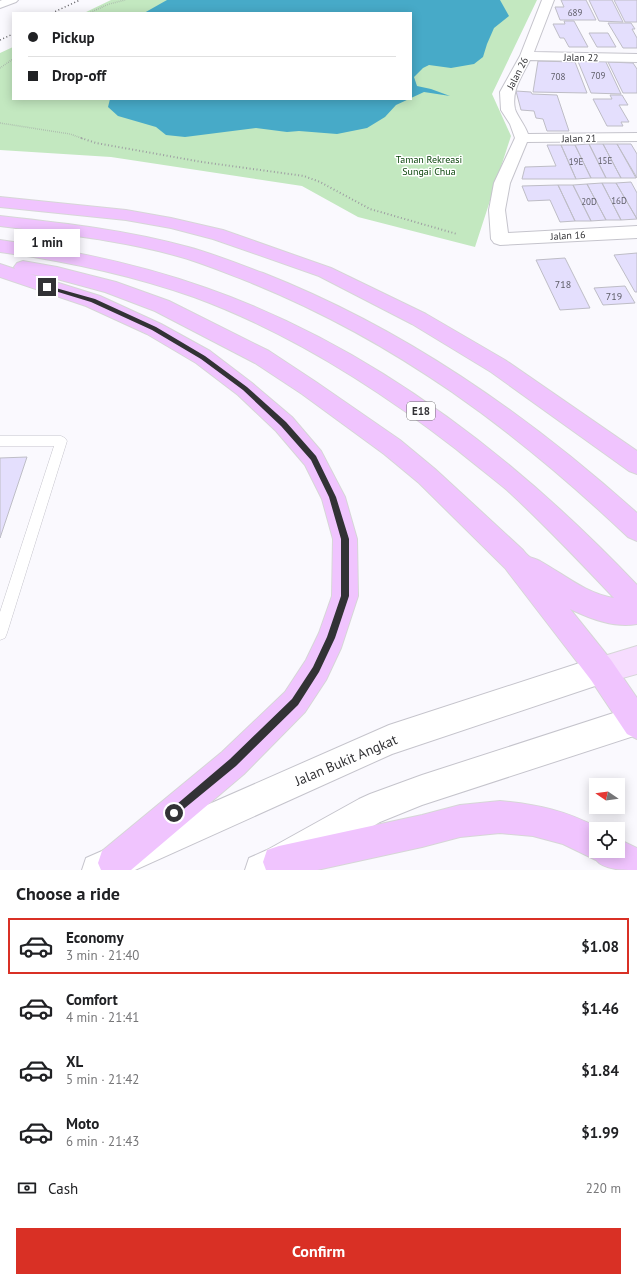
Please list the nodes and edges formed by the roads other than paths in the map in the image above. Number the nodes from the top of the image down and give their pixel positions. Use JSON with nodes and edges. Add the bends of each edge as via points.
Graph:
{"nodes":[{"id":1,"x":12,"y":0,"type":"edge"},
{"id":2,"x":548,"y":0,"type":"edge"},
{"id":3,"x":0,"y":5,"type":"edge"},
{"id":4,"x":526,"y":56,"type":"junction"},
{"id":5,"x":637,"y":58,"type":"edge"},
{"id":6,"x":637,"y":137,"type":"edge"},
{"id":7,"x":522,"y":138,"type":"junction"},
{"id":8,"x":0,"y":202,"type":"edge"},
{"id":9,"x":0,"y":221,"type":"edge"},
{"id":10,"x":637,"y":232,"type":"edge"},
{"id":11,"x":0,"y":246,"type":"edge"},
{"id":12,"x":0,"y":263,"type":"edge"},
{"id":13,"x":0,"y":270,"type":"edge"},
{"id":14,"x":0,"y":441,"type":"edge"},
{"id":15,"x":637,"y":464,"type":"edge"},
{"id":16,"x":637,"y":529,"type":"edge"},
{"id":17,"x":514,"y":559,"type":"junction"},
{"id":18,"x":637,"y":604,"type":"edge"},
{"id":19,"x":637,"y":612,"type":"edge"},
{"id":20,"x":0,"y":632,"type":"edge"},
{"id":21,"x":637,"y":660,"type":"edge"},
{"id":22,"x":601,"y":670,"type":"junction"},
{"id":23,"x":636,"y":722,"type":"edge"},
{"id":24,"x":589,"y":840,"type":"edge"},
{"id":25,"x":622,"y":858,"type":"edge"},
{"id":26,"x":106,"y":866,"type":"edge"},
{"id":27,"x":270,"y":866,"type":"edge"},
{"id":28,"x":637,"y":869,"type":"edge"}],
"edges":[{"from":1,"to":3,"type":"street"},
{"from":2,"to":4,"type":"street","name":"Jalan 26"},
{"from":4,"to":5,"type":"street","name":"Jalan 22"},
{"from":4,"to":7,"type":"street","name":"Jalan 26","via":[[506,92],[508,110]]},
{"from":6,"to":7,"type":"street","name":"Jalan 21"},
{"from":7,"to":10,"type":"street","name":"Jalan 16","via":[[502,183],[497,210],[500,239]]},
{"from":8,"to":15,"type":"highway","via":[[126,215],[171,223],[217,234],[324,272],[419,319],[498,366]]},
{"from":9,"to":16,"type":"highway","via":[[129,239],[187,252],[267,281],[340,313],[418,359],[498,411],[600,494]]},
{"from":11,"to":18,"type":"highway","number":"E18","via":[[87,262],[163,280],[202,293],[249,312],[375,379],[443,426],[513,481],[590,553]]},
{"from":12,"to":17,"type":"highway","via":[[57,273],[138,296],[262,357],[392,447],[427,476]]},
{"from":13,"to":26,"type":"highway","via":[[93,301],[154,329],[203,357],[245,389],[284,424],[313,458],[333,497],[345,539],[345,596],[331,638],[295,702],[233,763]]},
{"from":14,"to":20,"type":"lane","via":[[61,441]]},
{"from":17,"to":19,"type":"highway","via":[[552,585],[586,603],[618,612]]},
{"from":17,"to":22,"type":"highway"},
{"from":21,"to":22,"type":"main road"},
{"from":22,"to":23,"type":"highway"},
{"from":22,"to":26,"type":"street","name":"Jalan Bukit Angkat","via":[[389,740]]},
{"from":23,"to":27,"type":"street","via":[[422,790],[370,810]]},
{"from":24,"to":27,"type":"highway","via":[[568,829],[533,820],[500,817],[460,821]]},
{"from":25,"to":28,"type":"highway"}]}
